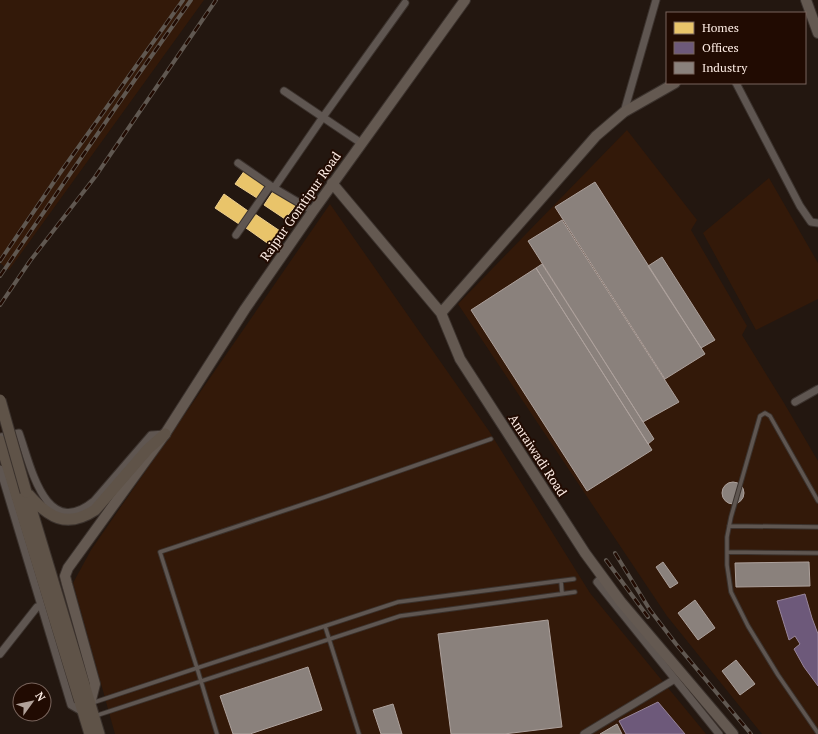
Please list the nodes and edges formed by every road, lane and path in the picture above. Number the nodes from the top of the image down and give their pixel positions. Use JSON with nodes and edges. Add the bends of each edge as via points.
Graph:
{"nodes":[{"id":1,"x":465,"y":0,"type":"edge"},
{"id":2,"x":656,"y":0,"type":"edge"},
{"id":3,"x":806,"y":0,"type":"edge"},
{"id":4,"x":405,"y":3,"type":"dead end"},
{"id":5,"x":811,"y":11,"type":"edge"},
{"id":6,"x":818,"y":33,"type":"edge"},
{"id":7,"x":674,"y":84,"type":"edge"},
{"id":8,"x":737,"y":84,"type":"edge"},
{"id":9,"x":284,"y":91,"type":"dead end"},
{"id":10,"x":624,"y":112,"type":"junction"},
{"id":11,"x":323,"y":117,"type":"junction"},
{"id":12,"x":361,"y":143,"type":"junction"},
{"id":13,"x":238,"y":163,"type":"dead end"},
{"id":14,"x":332,"y":183,"type":"junction"},
{"id":15,"x":272,"y":187,"type":"junction"},
{"id":16,"x":313,"y":211,"type":"junction"},
{"id":17,"x":818,"y":223,"type":"edge"},
{"id":18,"x":236,"y":235,"type":"dead end"},
{"id":19,"x":441,"y":313,"type":"junction"},
{"id":20,"x":818,"y":389,"type":"edge"},
{"id":21,"x":0,"y":400,"type":"edge"},
{"id":22,"x":795,"y":402,"type":"dead end"},
{"id":23,"x":165,"y":434,"type":"junction"},
{"id":24,"x":0,"y":437,"type":"edge"},
{"id":25,"x":492,"y":439,"type":"dead end"},
{"id":26,"x":0,"y":441,"type":"edge"},
{"id":27,"x":0,"y":469,"type":"edge"},
{"id":28,"x":26,"y":492,"type":"junction"},
{"id":29,"x":818,"y":501,"type":"edge"},
{"id":30,"x":730,"y":526,"type":"junction"},
{"id":31,"x":818,"y":527,"type":"edge"},
{"id":32,"x":727,"y":552,"type":"junction"},
{"id":33,"x":818,"y":553,"type":"edge"},
{"id":34,"x":602,"y":577,"type":"junction"},
{"id":35,"x":574,"y":579,"type":"dead end"},
{"id":36,"x":561,"y":581,"type":"junction"},
{"id":37,"x":575,"y":592,"type":"dead end"},
{"id":38,"x":562,"y":593,"type":"junction"},
{"id":39,"x":37,"y":607,"type":"dead end"},
{"id":40,"x":325,"y":626,"type":"junction"},
{"id":41,"x":329,"y":639,"type":"junction"},
{"id":42,"x":0,"y":654,"type":"edge"},
{"id":43,"x":197,"y":668,"type":"junction"},
{"id":44,"x":675,"y":679,"type":"junction"},
{"id":45,"x":201,"y":682,"type":"junction"},
{"id":46,"x":81,"y":689,"type":"junction"},
{"id":47,"x":87,"y":711,"type":"junction"},
{"id":48,"x":818,"y":733,"type":"edge"},
{"id":49,"x":90,"y":734,"type":"edge"},
{"id":50,"x":99,"y":734,"type":"edge"},
{"id":51,"x":217,"y":734,"type":"edge"},
{"id":52,"x":359,"y":734,"type":"edge"},
{"id":53,"x":584,"y":734,"type":"edge"},
{"id":54,"x":720,"y":734,"type":"edge"},
{"id":55,"x":733,"y":734,"type":"edge"}],
"edges":[{"from":1,"to":12,"type":"main road","name":"Rajpur Gomtipur Road"},
{"from":2,"to":10,"type":"street"},
{"from":3,"to":5,"type":"main road"},
{"from":4,"to":11,"type":"street"},
{"from":5,"to":6,"type":"main road"},
{"from":7,"to":10,"type":"main road"},
{"from":8,"to":17,"type":"street","via":[[800,206],[811,222]]},
{"from":9,"to":11,"type":"street"},
{"from":10,"to":19,"type":"main road","via":[[596,136]]},
{"from":11,"to":12,"type":"street"},
{"from":11,"to":15,"type":"street"},
{"from":12,"to":14,"type":"main road","name":"Rajpur Gomtipur Road"},
{"from":13,"to":15,"type":"street"},
{"from":14,"to":16,"type":"main road","name":"Rajpur Gomtipur Road"},
{"from":14,"to":19,"type":"main road","name":"Amraiwadi Road"},
{"from":15,"to":16,"type":"street"},
{"from":15,"to":18,"type":"street"},
{"from":16,"to":23,"type":"main road","name":"Rajpur Gomtipur Road","via":[[245,309]]},
{"from":19,"to":34,"type":"main road","name":"Amraiwadi Road","via":[[460,358]]},
{"from":20,"to":22,"type":"street"},
{"from":21,"to":28,"type":"main road","bridge":true},
{"from":23,"to":24,"type":"street","via":[[151,435],[94,501],[74,512],[52,507],[43,497],[19,433]]},
{"from":23,"to":28,"type":"main road","via":[[148,449],[95,510],[85,517],[56,517],[38,506]]},
{"from":23,"to":47,"type":"main road","name":"Rajpur Gomtipur Road","via":[[68,568],[65,576],[95,684]]},
{"from":25,"to":43,"type":"lane","via":[[160,552]]},
{"from":26,"to":46,"type":"main road"},
{"from":27,"to":47,"type":"street","via":[[71,705]]},
{"from":28,"to":46,"type":"main road"},
{"from":29,"to":30,"type":"lane","via":[[770,416],[765,413],[760,416]]},
{"from":30,"to":31,"type":"lane"},
{"from":30,"to":32,"type":"lane"},
{"from":32,"to":33,"type":"lane"},
{"from":32,"to":48,"type":"lane","via":[[731,592],[736,604],[778,675]]},
{"from":34,"to":44,"type":"street","via":[[597,582]]},
{"from":34,"to":55,"type":"main road","name":"Amraiwadi Road"},
{"from":35,"to":36,"type":"lane"},
{"from":36,"to":38,"type":"lane"},
{"from":36,"to":40,"type":"lane","via":[[398,602]]},
{"from":37,"to":38,"type":"lane"},
{"from":38,"to":41,"type":"lane","via":[[400,616]]},
{"from":39,"to":42,"type":"street"},
{"from":40,"to":41,"type":"lane"},
{"from":40,"to":43,"type":"lane"},
{"from":41,"to":45,"type":"lane"},
{"from":41,"to":52,"type":"lane"},
{"from":43,"to":45,"type":"lane"},
{"from":43,"to":47,"type":"lane"},
{"from":44,"to":53,"type":"street"},
{"from":44,"to":54,"type":"street"},
{"from":45,"to":47,"type":"lane"},
{"from":45,"to":51,"type":"lane"},
{"from":46,"to":47,"type":"main road"},
{"from":47,"to":49,"type":"main road"},
{"from":47,"to":50,"type":"main road"}]}
